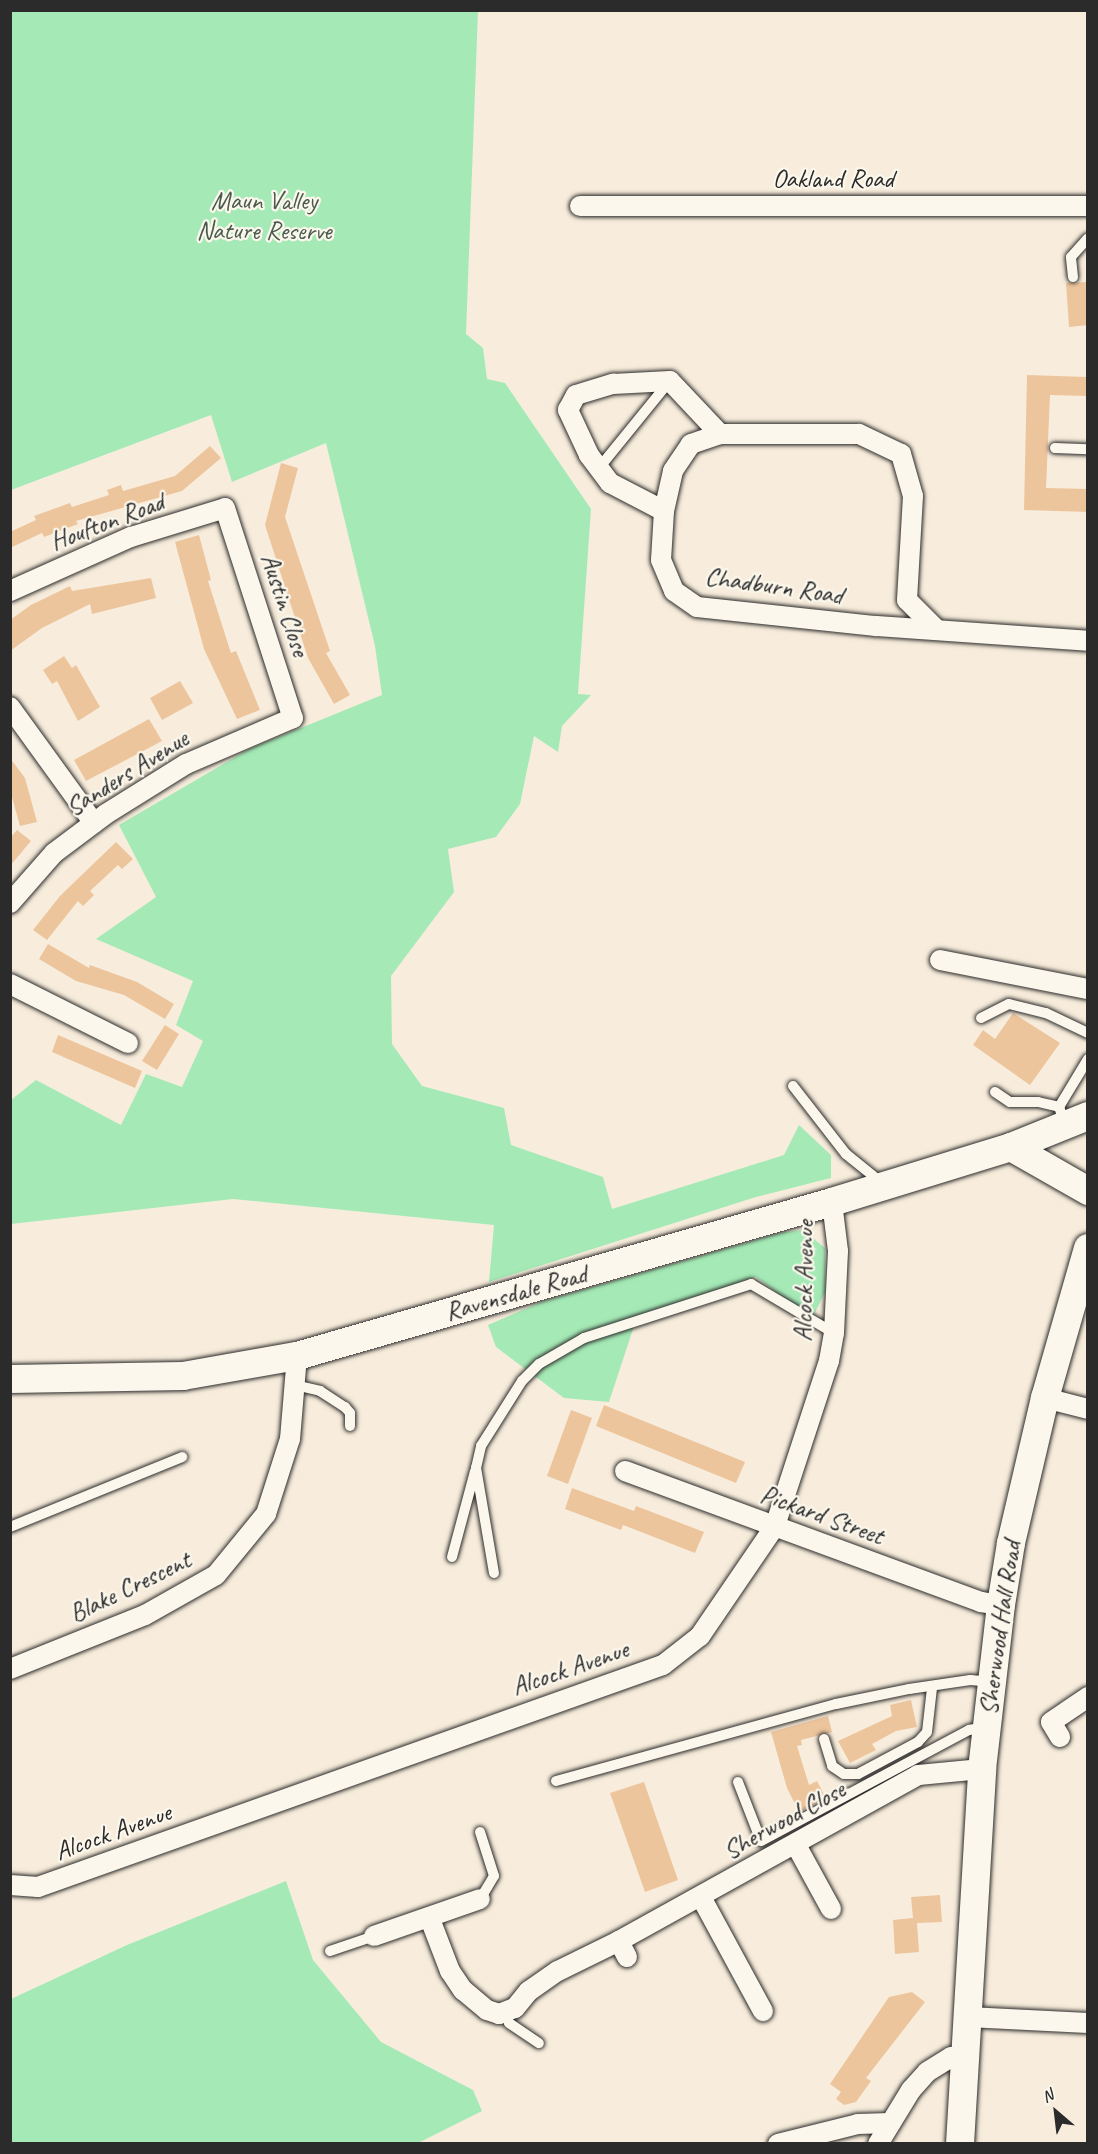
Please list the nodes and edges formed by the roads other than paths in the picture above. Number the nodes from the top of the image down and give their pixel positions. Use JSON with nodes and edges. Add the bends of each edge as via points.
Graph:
{"nodes":[{"id":1,"x":1088,"y":206,"type":"edge"},
{"id":2,"x":580,"y":207,"type":"dead end"},
{"id":3,"x":1088,"y":238,"type":"edge"},
{"id":4,"x":1073,"y":277,"type":"dead end"},
{"id":5,"x":670,"y":381,"type":"junction"},
{"id":6,"x":720,"y":434,"type":"junction"},
{"id":7,"x":1055,"y":448,"type":"dead end"},
{"id":8,"x":1088,"y":449,"type":"edge"},
{"id":9,"x":599,"y":468,"type":"junction"},
{"id":10,"x":225,"y":508,"type":"joint"},
{"id":11,"x":664,"y":511,"type":"junction"},
{"id":12,"x":10,"y":591,"type":"edge"},
{"id":13,"x":907,"y":600,"type":"junction"},
{"id":14,"x":876,"y":626,"type":"junction"},
{"id":15,"x":936,"y":629,"type":"junction"},
{"id":16,"x":1088,"y":641,"type":"edge"},
{"id":17,"x":10,"y":707,"type":"edge"},
{"id":18,"x":293,"y":718,"type":"joint"},
{"id":19,"x":94,"y":823,"type":"junction"},
{"id":20,"x":10,"y":903,"type":"edge"},
{"id":21,"x":940,"y":960,"type":"dead end"},
{"id":22,"x":10,"y":984,"type":"edge"},
{"id":23,"x":1088,"y":989,"type":"edge"},
{"id":24,"x":981,"y":1017,"type":"dead end"},
{"id":25,"x":1088,"y":1033,"type":"edge"},
{"id":26,"x":128,"y":1042,"type":"dead end"},
{"id":27,"x":1088,"y":1059,"type":"edge"},
{"id":28,"x":793,"y":1086,"type":"dead end"},
{"id":29,"x":995,"y":1092,"type":"dead end"},
{"id":30,"x":1076,"y":1118,"type":"edge"},
{"id":31,"x":1011,"y":1147,"type":"junction"},
{"id":32,"x":885,"y":1185,"type":"junction"},
{"id":33,"x":1088,"y":1191,"type":"edge"},
{"id":34,"x":832,"y":1202,"type":"junction"},
{"id":35,"x":1088,"y":1248,"type":"edge"},
{"id":36,"x":834,"y":1333,"type":"junction"},
{"id":37,"x":297,"y":1356,"type":"junction"},
{"id":38,"x":10,"y":1379,"type":"edge"},
{"id":39,"x":294,"y":1385,"type":"junction"},
{"id":40,"x":1046,"y":1398,"type":"junction"},
{"id":41,"x":1088,"y":1409,"type":"edge"},
{"id":42,"x":350,"y":1426,"type":"dead end"},
{"id":43,"x":182,"y":1457,"type":"dead end"},
{"id":44,"x":476,"y":1468,"type":"junction"},
{"id":45,"x":625,"y":1471,"type":"dead end"},
{"id":46,"x":775,"y":1526,"type":"junction"},
{"id":47,"x":10,"y":1527,"type":"edge"},
{"id":48,"x":452,"y":1557,"type":"dead end"},
{"id":49,"x":494,"y":1573,"type":"dead end"},
{"id":50,"x":1002,"y":1605,"type":"junction"},
{"id":51,"x":10,"y":1669,"type":"edge"},
{"id":52,"x":992,"y":1682,"type":"junction"},
{"id":53,"x":932,"y":1688,"type":"junction"},
{"id":54,"x":1088,"y":1697,"type":"edge"},
{"id":55,"x":986,"y":1727,"type":"junction"},
{"id":56,"x":1060,"y":1737,"type":"dead end"},
{"id":57,"x":824,"y":1739,"type":"dead end"},
{"id":58,"x":982,"y":1769,"type":"junction"},
{"id":59,"x":556,"y":1781,"type":"dead end"},
{"id":60,"x":738,"y":1782,"type":"dead end"},
{"id":61,"x":480,"y":1832,"type":"dead end"},
{"id":62,"x":796,"y":1845,"type":"junction"},
{"id":63,"x":10,"y":1885,"type":"edge"},
{"id":64,"x":701,"y":1897,"type":"junction"},
{"id":65,"x":480,"y":1899,"type":"joint"},
{"id":66,"x":831,"y":1909,"type":"dead end"},
{"id":67,"x":430,"y":1919,"type":"junction"},
{"id":68,"x":374,"y":1936,"type":"joint"},
{"id":69,"x":330,"y":1951,"type":"dead end"},
{"id":70,"x":763,"y":2011,"type":"dead end"},
{"id":71,"x":506,"y":2014,"type":"junction"},
{"id":72,"x":968,"y":2017,"type":"junction"},
{"id":73,"x":1088,"y":2023,"type":"edge"},
{"id":74,"x":539,"y":2043,"type":"dead end"},
{"id":75,"x":964,"y":2056,"type":"junction"},
{"id":76,"x":890,"y":2123,"type":"junction"},
{"id":77,"x":778,"y":2144,"type":"edge"},
{"id":78,"x":878,"y":2144,"type":"edge"},
{"id":79,"x":960,"y":2144,"type":"edge"}],
"edges":[{"from":1,"to":2,"type":"street","name":"Oakland Road"},
{"from":3,"to":4,"type":"lane","via":[[1071,257]]},
{"from":5,"to":6,"type":"street"},
{"from":5,"to":9,"type":"lane"},
{"from":5,"to":9,"type":"street","via":[[613,384],[576,395],[568,410]]},
{"from":6,"to":11,"type":"street","name":"Chadburn Road","via":[[691,444],[673,471]]},
{"from":6,"to":13,"type":"street","name":"Chadburn Road","via":[[859,434],[901,454],[913,496]]},
{"from":7,"to":8,"type":"lane"},
{"from":9,"to":11,"type":"street","via":[[610,483],[627,495]]},
{"from":10,"to":12,"type":"street","name":"Houfton Road","via":[[131,537]]},
{"from":10,"to":18,"type":"street","name":"Austin Close"},
{"from":11,"to":14,"type":"street","name":"Chadburn Road","via":[[662,560],[674,591],[698,607]]},
{"from":13,"to":14,"type":"street"},
{"from":13,"to":15,"type":"street"},
{"from":14,"to":15,"type":"street","name":"Chadburn Road"},
{"from":15,"to":16,"type":"street","name":"Chadburn Road"},
{"from":17,"to":19,"type":"street"},
{"from":18,"to":19,"type":"street","name":"Sanders Avenue","via":[[186,764]]},
{"from":19,"to":20,"type":"street","name":"Sanders Avenue","via":[[54,853]]},
{"from":21,"to":23,"type":"street"},
{"from":22,"to":26,"type":"street"},
{"from":24,"to":25,"type":"lane","via":[[1009,1004],[1046,1014]]},
{"from":27,"to":30,"type":"lane"},
{"from":28,"to":32,"type":"lane","via":[[846,1154]]},
{"from":29,"to":30,"type":"lane","via":[[1010,1102],[1038,1102]]},
{"from":30,"to":31,"type":"main road","name":"Ravensdale Road"},
{"from":31,"to":32,"type":"main road","name":"Ravensdale Road"},
{"from":31,"to":33,"type":"main road"},
{"from":32,"to":34,"type":"main road","name":"Ravensdale Road"},
{"from":34,"to":36,"type":"street","name":"Alcock Avenue","via":[[838,1251]]},
{"from":34,"to":37,"type":"main road","name":"Ravensdale Road"},
{"from":35,"to":40,"type":"main road","name":"Sherwood Hall Road"},
{"from":36,"to":44,"type":"lane","via":[[751,1284],[584,1338],[539,1364],[522,1381],[481,1446]]},
{"from":36,"to":46,"type":"street","name":"Alcock Avenue","via":[[816,1406]]},
{"from":37,"to":38,"type":"main road","name":"Ravensdale Road","via":[[183,1376]]},
{"from":37,"to":39,"type":"street","name":"Blake Crescent"},
{"from":39,"to":42,"type":"lane","via":[[320,1391],[345,1407],[351,1413]]},
{"from":39,"to":51,"type":"street","name":"Blake Crescent","via":[[290,1439],[266,1514],[216,1575],[145,1615]]},
{"from":40,"to":41,"type":"street"},
{"from":40,"to":50,"type":"main road","name":"Sherwood Hall Road","via":[[1011,1542]]},
{"from":43,"to":47,"type":"lane"},
{"from":44,"to":48,"type":"lane"},
{"from":44,"to":49,"type":"lane"},
{"from":45,"to":46,"type":"street","name":"Pickard Street"},
{"from":46,"to":50,"type":"street","name":"Pickard Street","via":[[981,1602]]},
{"from":46,"to":63,"type":"street","name":"Alcock Avenue","via":[[700,1636],[663,1665],[38,1887]]},
{"from":50,"to":52,"type":"main road","name":"Sherwood Hall Road"},
{"from":52,"to":53,"type":"lane","via":[[970,1680]]},
{"from":52,"to":55,"type":"main road","name":"Sherwood Hall Road"},
{"from":53,"to":57,"type":"lane","via":[[927,1732],[918,1742],[858,1774],[844,1774],[832,1766]]},
{"from":53,"to":59,"type":"lane","via":[[836,1704]]},
{"from":54,"to":56,"type":"street","via":[[1051,1722]]},
{"from":55,"to":58,"type":"main road","name":"Sherwood Hall Road"},
{"from":55,"to":60,"type":"lane","via":[[969,1730],[761,1841]]},
{"from":58,"to":62,"type":"street","name":"Sherwood Close","via":[[918,1775]]},
{"from":58,"to":72,"type":"main road","name":"Sherwood Hall Road"},
{"from":61,"to":65,"type":"lane","via":[[495,1876]]},
{"from":62,"to":64,"type":"street","name":"Sherwood Close"},
{"from":62,"to":66,"type":"street"},
{"from":64,"to":70,"type":"street"},
{"from":64,"to":71,"type":"street","name":"Sherwood Close","via":[[623,1949],[558,1971]]},
{"from":65,"to":67,"type":"street"},
{"from":67,"to":68,"type":"street"},
{"from":67,"to":71,"type":"street","via":[[450,1971],[463,1990],[488,2010]]},
{"from":68,"to":69,"type":"lane"},
{"from":71,"to":74,"type":"lane","via":[[509,2023]]},
{"from":72,"to":73,"type":"street"},
{"from":72,"to":75,"type":"main road","name":"Sherwood Hall Road"},
{"from":75,"to":76,"type":"street","via":[[951,2057],[927,2072]]},
{"from":75,"to":79,"type":"main road","name":"Sherwood Hall Road"},
{"from":76,"to":77,"type":"street","via":[[858,2124]]},
{"from":76,"to":78,"type":"street"}]}
